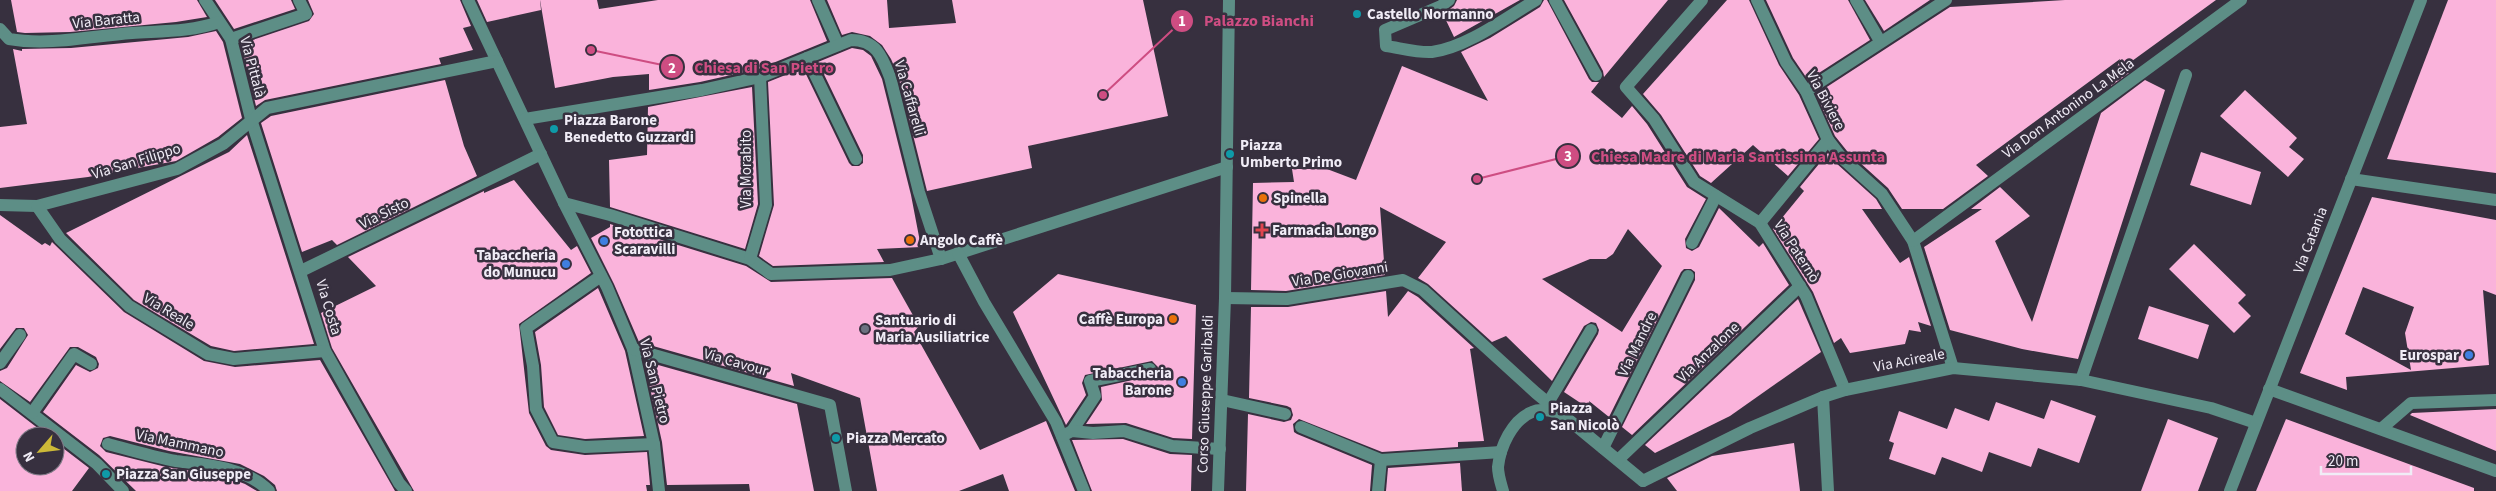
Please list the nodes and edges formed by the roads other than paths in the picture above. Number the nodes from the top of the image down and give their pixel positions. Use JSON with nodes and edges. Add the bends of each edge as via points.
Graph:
{"nodes":[{"id":1,"x":205,"y":0,"type":"edge"},
{"id":2,"x":299,"y":0,"type":"edge"},
{"id":3,"x":468,"y":0,"type":"edge"},
{"id":4,"x":818,"y":0,"type":"edge"},
{"id":5,"x":1229,"y":0,"type":"edge"},
{"id":6,"x":1536,"y":0,"type":"edge"},
{"id":7,"x":1555,"y":0,"type":"edge"},
{"id":8,"x":1702,"y":0,"type":"edge"},
{"id":9,"x":1757,"y":0,"type":"edge"},
{"id":10,"x":1856,"y":0,"type":"edge"},
{"id":11,"x":1946,"y":0,"type":"edge"},
{"id":12,"x":2241,"y":0,"type":"edge"},
{"id":13,"x":2421,"y":0,"type":"edge"},
{"id":14,"x":1445,"y":3,"type":"edge"},
{"id":15,"x":219,"y":22,"type":"junction"},
{"id":16,"x":0,"y":29,"type":"edge"},
{"id":17,"x":231,"y":39,"type":"junction"},
{"id":18,"x":1880,"y":41,"type":"junction"},
{"id":19,"x":838,"y":46,"type":"junction"},
{"id":20,"x":807,"y":58,"type":"junction"},
{"id":21,"x":497,"y":61,"type":"junction"},
{"id":22,"x":1596,"y":75,"type":"dead end"},
{"id":23,"x":2186,"y":75,"type":"dead end"},
{"id":24,"x":760,"y":77,"type":"junction"},
{"id":25,"x":1806,"y":91,"type":"junction"},
{"id":26,"x":525,"y":119,"type":"junction"},
{"id":27,"x":251,"y":120,"type":"junction"},
{"id":28,"x":1828,"y":140,"type":"junction"},
{"id":29,"x":541,"y":154,"type":"junction"},
{"id":30,"x":856,"y":159,"type":"dead end"},
{"id":31,"x":1227,"y":167,"type":"junction"},
{"id":32,"x":2351,"y":179,"type":"junction"},
{"id":33,"x":1716,"y":196,"type":"junction"},
{"id":34,"x":2496,"y":200,"type":"edge"},
{"id":35,"x":564,"y":203,"type":"junction"},
{"id":36,"x":0,"y":205,"type":"edge"},
{"id":37,"x":37,"y":206,"type":"junction"},
{"id":38,"x":1760,"y":223,"type":"junction"},
{"id":39,"x":1913,"y":241,"type":"junction"},
{"id":40,"x":1692,"y":243,"type":"dead end"},
{"id":41,"x":958,"y":253,"type":"junction"},
{"id":42,"x":750,"y":259,"type":"junction"},
{"id":43,"x":941,"y":259,"type":"junction"},
{"id":44,"x":300,"y":271,"type":"junction"},
{"id":45,"x":601,"y":276,"type":"junction"},
{"id":46,"x":1688,"y":276,"type":"dead end"},
{"id":47,"x":1800,"y":286,"type":"junction"},
{"id":48,"x":1225,"y":298,"type":"junction"},
{"id":49,"x":1591,"y":330,"type":"dead end"},
{"id":50,"x":20,"y":335,"type":"dead end"},
{"id":51,"x":633,"y":349,"type":"junction"},
{"id":52,"x":325,"y":351,"type":"junction"},
{"id":53,"x":0,"y":363,"type":"edge"},
{"id":54,"x":92,"y":364,"type":"dead end"},
{"id":55,"x":1953,"y":368,"type":"junction"},
{"id":56,"x":1150,"y":369,"type":"dead end"},
{"id":57,"x":2081,"y":380,"type":"junction"},
{"id":58,"x":0,"y":389,"type":"edge"},
{"id":59,"x":2269,"y":389,"type":"junction"},
{"id":60,"x":1845,"y":390,"type":"junction"},
{"id":61,"x":1823,"y":397,"type":"junction"},
{"id":62,"x":1222,"y":400,"type":"junction"},
{"id":63,"x":2496,"y":400,"type":"edge"},
{"id":64,"x":1548,"y":402,"type":"junction"},
{"id":65,"x":32,"y":413,"type":"junction"},
{"id":66,"x":1561,"y":413,"type":"junction"},
{"id":67,"x":1284,"y":414,"type":"dead end"},
{"id":68,"x":2256,"y":423,"type":"junction"},
{"id":69,"x":1301,"y":427,"type":"dead end"},
{"id":70,"x":2381,"y":429,"type":"junction"},
{"id":71,"x":1067,"y":434,"type":"junction"},
{"id":72,"x":108,"y":444,"type":"dead end"},
{"id":73,"x":654,"y":444,"type":"junction"},
{"id":74,"x":1603,"y":448,"type":"junction"},
{"id":75,"x":1220,"y":449,"type":"junction"},
{"id":76,"x":1501,"y":452,"type":"junction"},
{"id":77,"x":1381,"y":460,"type":"junction"},
{"id":78,"x":1618,"y":460,"type":"junction"},
{"id":79,"x":2496,"y":471,"type":"edge"},
{"id":80,"x":1645,"y":486,"type":"edge"},
{"id":81,"x":123,"y":491,"type":"edge"},
{"id":82,"x":269,"y":491,"type":"edge"},
{"id":83,"x":406,"y":491,"type":"edge"},
{"id":84,"x":659,"y":491,"type":"edge"},
{"id":85,"x":846,"y":491,"type":"edge"},
{"id":86,"x":1084,"y":491,"type":"edge"},
{"id":87,"x":1218,"y":491,"type":"edge"},
{"id":88,"x":1378,"y":491,"type":"edge"},
{"id":89,"x":1503,"y":491,"type":"edge"},
{"id":90,"x":1828,"y":491,"type":"edge"},
{"id":91,"x":2230,"y":491,"type":"edge"}],
"edges":[{"from":1,"to":15,"type":"street","name":"Via Pittalà"},
{"from":2,"to":17,"type":"street","via":[[306,14]]},
{"from":3,"to":21,"type":"street","name":"Via San Pietro"},
{"from":4,"to":19,"type":"street"},
{"from":5,"to":31,"type":"street","name":"Corso Giuseppe Garibaldi"},
{"from":6,"to":14,"type":"street","via":[[1458,45],[1431,52],[1386,46],[1385,30]]},
{"from":7,"to":22,"type":"street"},
{"from":8,"to":33,"type":"street","name":"Via Paternò","via":[[1626,87],[1654,119],[1694,182]]},
{"from":9,"to":25,"type":"street","name":"Via Biviere","via":[[1786,62]]},
{"from":10,"to":18,"type":"street"},
{"from":11,"to":18,"type":"street"},
{"from":12,"to":39,"type":"street","name":"Via Don Antonino La Mela"},
{"from":13,"to":32,"type":"street","name":"Via Catania"},
{"from":15,"to":16,"type":"street","name":"Via Baratta","via":[[198,29],[47,42],[9,39]]},
{"from":15,"to":17,"type":"street","name":"Via Pittalà"},
{"from":17,"to":27,"type":"street","name":"Via Pittalà"},
{"from":18,"to":25,"type":"street"},
{"from":19,"to":20,"type":"street","name":"Via Caffarelli"},
{"from":19,"to":43,"type":"street","name":"Via Caffarelli","via":[[851,40],[863,40],[874,47],[884,61],[919,192]]},
{"from":20,"to":24,"type":"street","name":"Via Caffarelli"},
{"from":20,"to":30,"type":"street"},
{"from":21,"to":26,"type":"street","name":"Via San Pietro"},
{"from":21,"to":27,"type":"street","name":"Via San Filippo","via":[[267,108]]},
{"from":23,"to":57,"type":"street"},
{"from":24,"to":26,"type":"street","name":"Via Caffarelli","via":[[702,90]]},
{"from":24,"to":42,"type":"street","name":"Via Morabito","via":[[766,205]]},
{"from":25,"to":28,"type":"street","name":"Via Biviere"},
{"from":26,"to":29,"type":"street","name":"Via San Pietro"},
{"from":27,"to":37,"type":"street","name":"Via San Filippo","via":[[223,144],[176,169]]},
{"from":27,"to":44,"type":"street","name":"Via Costa"},
{"from":28,"to":38,"type":"street"},
{"from":28,"to":39,"type":"street","name":"Via Biviere","via":[[1841,157],[1882,194]]},
{"from":29,"to":35,"type":"street","name":"Via San Pietro"},
{"from":29,"to":44,"type":"street","name":"Via Sisto"},
{"from":31,"to":41,"type":"street"},
{"from":31,"to":48,"type":"street","name":"Corso Giuseppe Garibaldi"},
{"from":32,"to":34,"type":"street"},
{"from":32,"to":59,"type":"street","name":"Via Catania"},
{"from":33,"to":38,"type":"street","name":"Via Paternò"},
{"from":33,"to":40,"type":"street"},
{"from":35,"to":42,"type":"street"},
{"from":35,"to":45,"type":"street","name":"Via San Pietro"},
{"from":36,"to":37,"type":"street","name":"Via San Filippo"},
{"from":37,"to":52,"type":"street","name":"Via Reale","via":[[60,239],[129,306],[208,354],[234,359]]},
{"from":38,"to":47,"type":"street","name":"Via Paternò"},
{"from":39,"to":55,"type":"street","name":"Via Biviere"},
{"from":41,"to":43,"type":"street"},
{"from":41,"to":71,"type":"street","via":[[1056,422]]},
{"from":42,"to":43,"type":"street","via":[[771,274],[890,270]]},
{"from":44,"to":52,"type":"street","name":"Via Costa"},
{"from":45,"to":51,"type":"street","name":"Via San Pietro"},
{"from":45,"to":73,"type":"street","via":[[526,328],[536,409],[553,442],[585,447]]},
{"from":46,"to":74,"type":"street","name":"Via Mandre"},
{"from":47,"to":60,"type":"street","name":"Via Paternò"},
{"from":47,"to":78,"type":"street","name":"Via Anzalone"},
{"from":48,"to":62,"type":"street","name":"Corso Giuseppe Garibaldi"},
{"from":48,"to":64,"type":"street","name":"Via De Giovanni","via":[[1287,299],[1403,280],[1423,290]]},
{"from":49,"to":64,"type":"street"},
{"from":50,"to":53,"type":"street"},
{"from":51,"to":73,"type":"street","name":"Via San Pietro"},
{"from":51,"to":85,"type":"street","name":"Via Cavour","via":[[830,406]]},
{"from":52,"to":83,"type":"street","name":"Via Costa"},
{"from":54,"to":65,"type":"street","via":[[74,354]]},
{"from":55,"to":57,"type":"street","name":"Via Acireale"},
{"from":55,"to":60,"type":"street","name":"Via Acireale"},
{"from":56,"to":71,"type":"street","via":[[1090,382],[1095,396]]},
{"from":57,"to":68,"type":"street","name":"Via Acireale","via":[[2211,408]]},
{"from":58,"to":65,"type":"street"},
{"from":59,"to":68,"type":"street","name":"Via Catania"},
{"from":59,"to":70,"type":"street"},
{"from":60,"to":61,"type":"street","name":"Via Acireale"},
{"from":61,"to":80,"type":"street","name":"Via Acireale","via":[[1750,428]]},
{"from":61,"to":90,"type":"street"},
{"from":62,"to":67,"type":"street"},
{"from":62,"to":75,"type":"street","name":"Corso Giuseppe Garibaldi"},
{"from":63,"to":70,"type":"street","via":[[2411,403]]},
{"from":64,"to":66,"type":"street","name":"Via De Giovanni"},
{"from":65,"to":81,"type":"street","via":[[97,464]]},
{"from":66,"to":74,"type":"street","name":"Via De Giovanni"},
{"from":66,"to":76,"type":"street","via":[[1545,409],[1533,411],[1520,420]]},
{"from":68,"to":91,"type":"street","name":"Via Catania"},
{"from":69,"to":77,"type":"street"},
{"from":70,"to":79,"type":"street"},
{"from":71,"to":75,"type":"street","via":[[1124,431],[1172,446]]},
{"from":71,"to":86,"type":"street"},
{"from":72,"to":82,"type":"street","name":"Via Mammano","via":[[174,460],[216,465],[262,483]]},
{"from":73,"to":84,"type":"street","name":"Via San Pietro"},
{"from":74,"to":78,"type":"street","name":"Via De Giovanni"},
{"from":75,"to":87,"type":"street","name":"Corso Giuseppe Garibaldi"},
{"from":76,"to":77,"type":"street"},
{"from":76,"to":89,"type":"street","via":[[1498,469]]},
{"from":77,"to":88,"type":"street"},
{"from":78,"to":80,"type":"street","name":"Via De Giovanni"}]}
